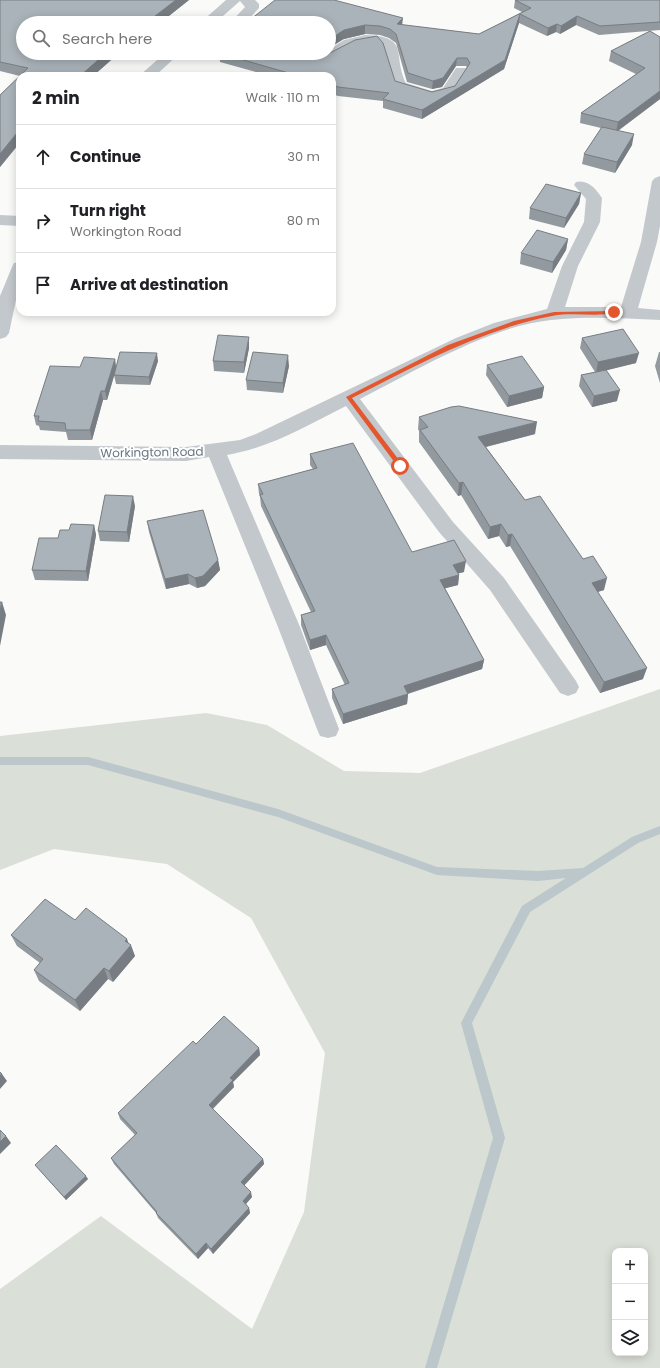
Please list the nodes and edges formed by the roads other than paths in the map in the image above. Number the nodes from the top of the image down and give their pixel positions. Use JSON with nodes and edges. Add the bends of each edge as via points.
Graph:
{"nodes":[{"id":1,"x":234,"y":0,"type":"edge"},
{"id":2,"x":246,"y":0,"type":"edge"},
{"id":3,"x":215,"y":16,"type":"edge"},
{"id":4,"x":245,"y":16,"type":"edge"},
{"id":5,"x":336,"y":51,"type":"edge"},
{"id":6,"x":165,"y":60,"type":"edge"},
{"id":7,"x":311,"y":60,"type":"edge"},
{"id":8,"x":323,"y":60,"type":"edge"},
{"id":9,"x":461,"y":71,"type":"edge"},
{"id":10,"x":151,"y":72,"type":"edge"},
{"id":11,"x":660,"y":181,"type":"edge"},
{"id":12,"x":582,"y":185,"type":"dead end"},
{"id":13,"x":0,"y":220,"type":"edge"},
{"id":14,"x":16,"y":221,"type":"edge"},
{"id":15,"x":16,"y":277,"type":"edge"},
{"id":16,"x":628,"y":312,"type":"junction"},
{"id":17,"x":554,"y":314,"type":"junction"},
{"id":18,"x":660,"y":315,"type":"edge"},
{"id":19,"x":0,"y":333,"type":"edge"},
{"id":20,"x":349,"y":397,"type":"junction"},
{"id":21,"x":216,"y":451,"type":"junction"},
{"id":22,"x":0,"y":452,"type":"edge"},
{"id":23,"x":568,"y":686,"type":"dead end"},
{"id":24,"x":328,"y":729,"type":"dead end"}],
"edges":[{"from":1,"to":3,"type":"street"},
{"from":2,"to":4,"type":"street","via":[[252,4],[252,8]]},
{"from":5,"to":9,"type":"street","via":[[352,41],[379,39],[388,45],[401,86],[432,94],[448,92]]},
{"from":6,"to":10,"type":"street"},
{"from":7,"to":8,"type":"street"},
{"from":11,"to":16,"type":"street","via":[[649,242]]},
{"from":12,"to":17,"type":"street","via":[[594,198],[592,222],[570,266]]},
{"from":13,"to":14,"type":"street"},
{"from":15,"to":19,"type":"street","via":[[7,300]]},
{"from":16,"to":17,"type":"street","name":"Workington Road"},
{"from":16,"to":18,"type":"street","name":"Workington Road"},
{"from":17,"to":20,"type":"street","name":"Workington Road","via":[[516,322],[450,346]]},
{"from":20,"to":21,"type":"street","name":"Workington Road","via":[[263,439]]},
{"from":20,"to":23,"type":"street","via":[[446,527],[497,584]]},
{"from":21,"to":22,"type":"street","name":"Workington Road","via":[[186,454]]},
{"from":21,"to":24,"type":"street"}]}
